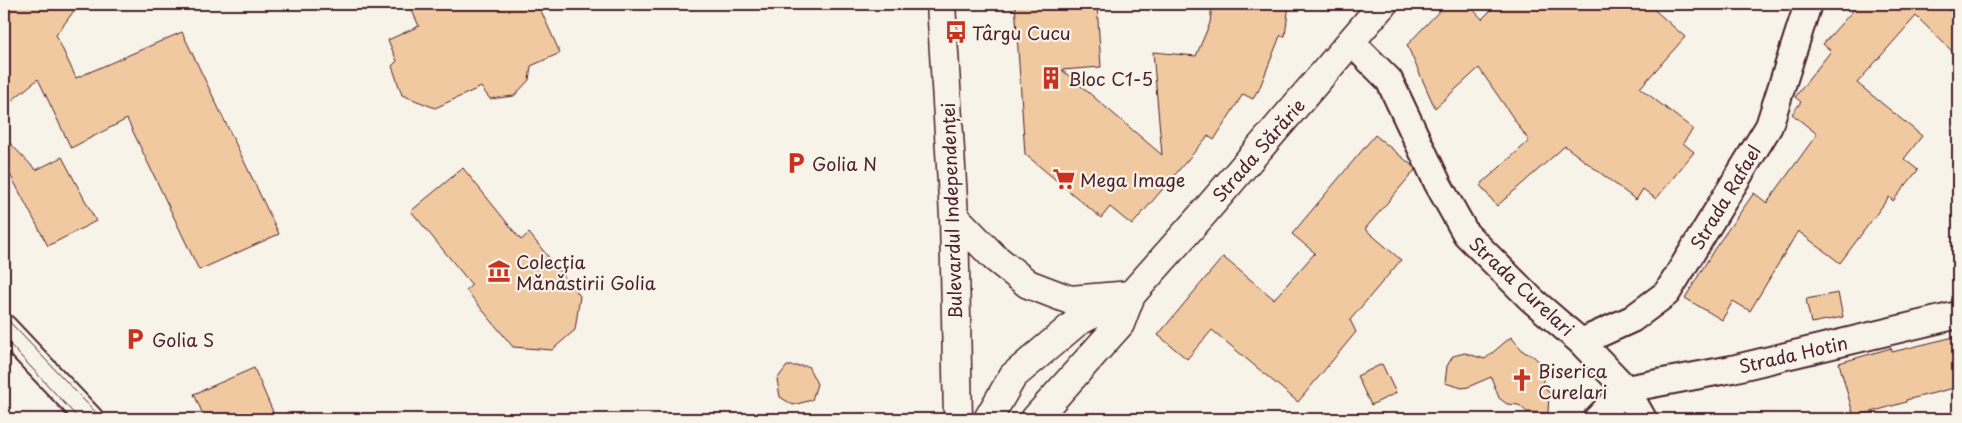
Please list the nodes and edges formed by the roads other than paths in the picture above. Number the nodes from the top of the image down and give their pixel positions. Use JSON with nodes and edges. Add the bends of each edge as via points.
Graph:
{"nodes":[{"id":1,"x":941,"y":4,"type":"edge"},
{"id":2,"x":1383,"y":4,"type":"edge"},
{"id":3,"x":1808,"y":4,"type":"edge"},
{"id":4,"x":1351,"y":42,"type":"junction"},
{"id":5,"x":954,"y":216,"type":"junction"},
{"id":6,"x":1131,"y":295,"type":"junction"},
{"id":7,"x":1958,"y":315,"type":"edge"},
{"id":8,"x":4,"y":328,"type":"edge"},
{"id":9,"x":1581,"y":342,"type":"junction"},
{"id":10,"x":1626,"y":389,"type":"junction"},
{"id":11,"x":90,"y":419,"type":"edge"},
{"id":12,"x":958,"y":419,"type":"edge"},
{"id":13,"x":988,"y":419,"type":"edge"},
{"id":14,"x":1035,"y":419,"type":"edge"},
{"id":15,"x":1597,"y":419,"type":"edge"},
{"id":16,"x":1643,"y":419,"type":"edge"}],
"edges":[{"from":1,"to":5,"type":"street","name":"Bulevardul Independenței"},
{"from":2,"to":4,"type":"street","name":"Strada Sărărie"},
{"from":3,"to":9,"type":"street","name":"Strada Rafael","via":[[1769,126],[1667,293],[1632,319]]},
{"from":4,"to":6,"type":"street","name":"Strada Sărărie"},
{"from":4,"to":9,"type":"street","name":"Strada Curelari","via":[[1389,80],[1438,184],[1466,234],[1531,299]]},
{"from":5,"to":6,"type":"street","via":[[994,257],[1028,284],[1070,300]]},
{"from":5,"to":12,"type":"street","name":"Bulevardul Independenței"},
{"from":6,"to":13,"type":"street","name":"Strada Sărărie","via":[[1077,322],[1013,376]]},
{"from":6,"to":14,"type":"street","name":"Strada Sărărie","via":[[1120,324]]},
{"from":7,"to":10,"type":"street","name":"Strada Hotin","via":[[1732,369]]},
{"from":8,"to":11,"type":"street"},
{"from":9,"to":10,"type":"street","name":"Strada Curelari"},
{"from":10,"to":15,"type":"street"},
{"from":10,"to":16,"type":"street","name":"Strada Curelari"}]}
